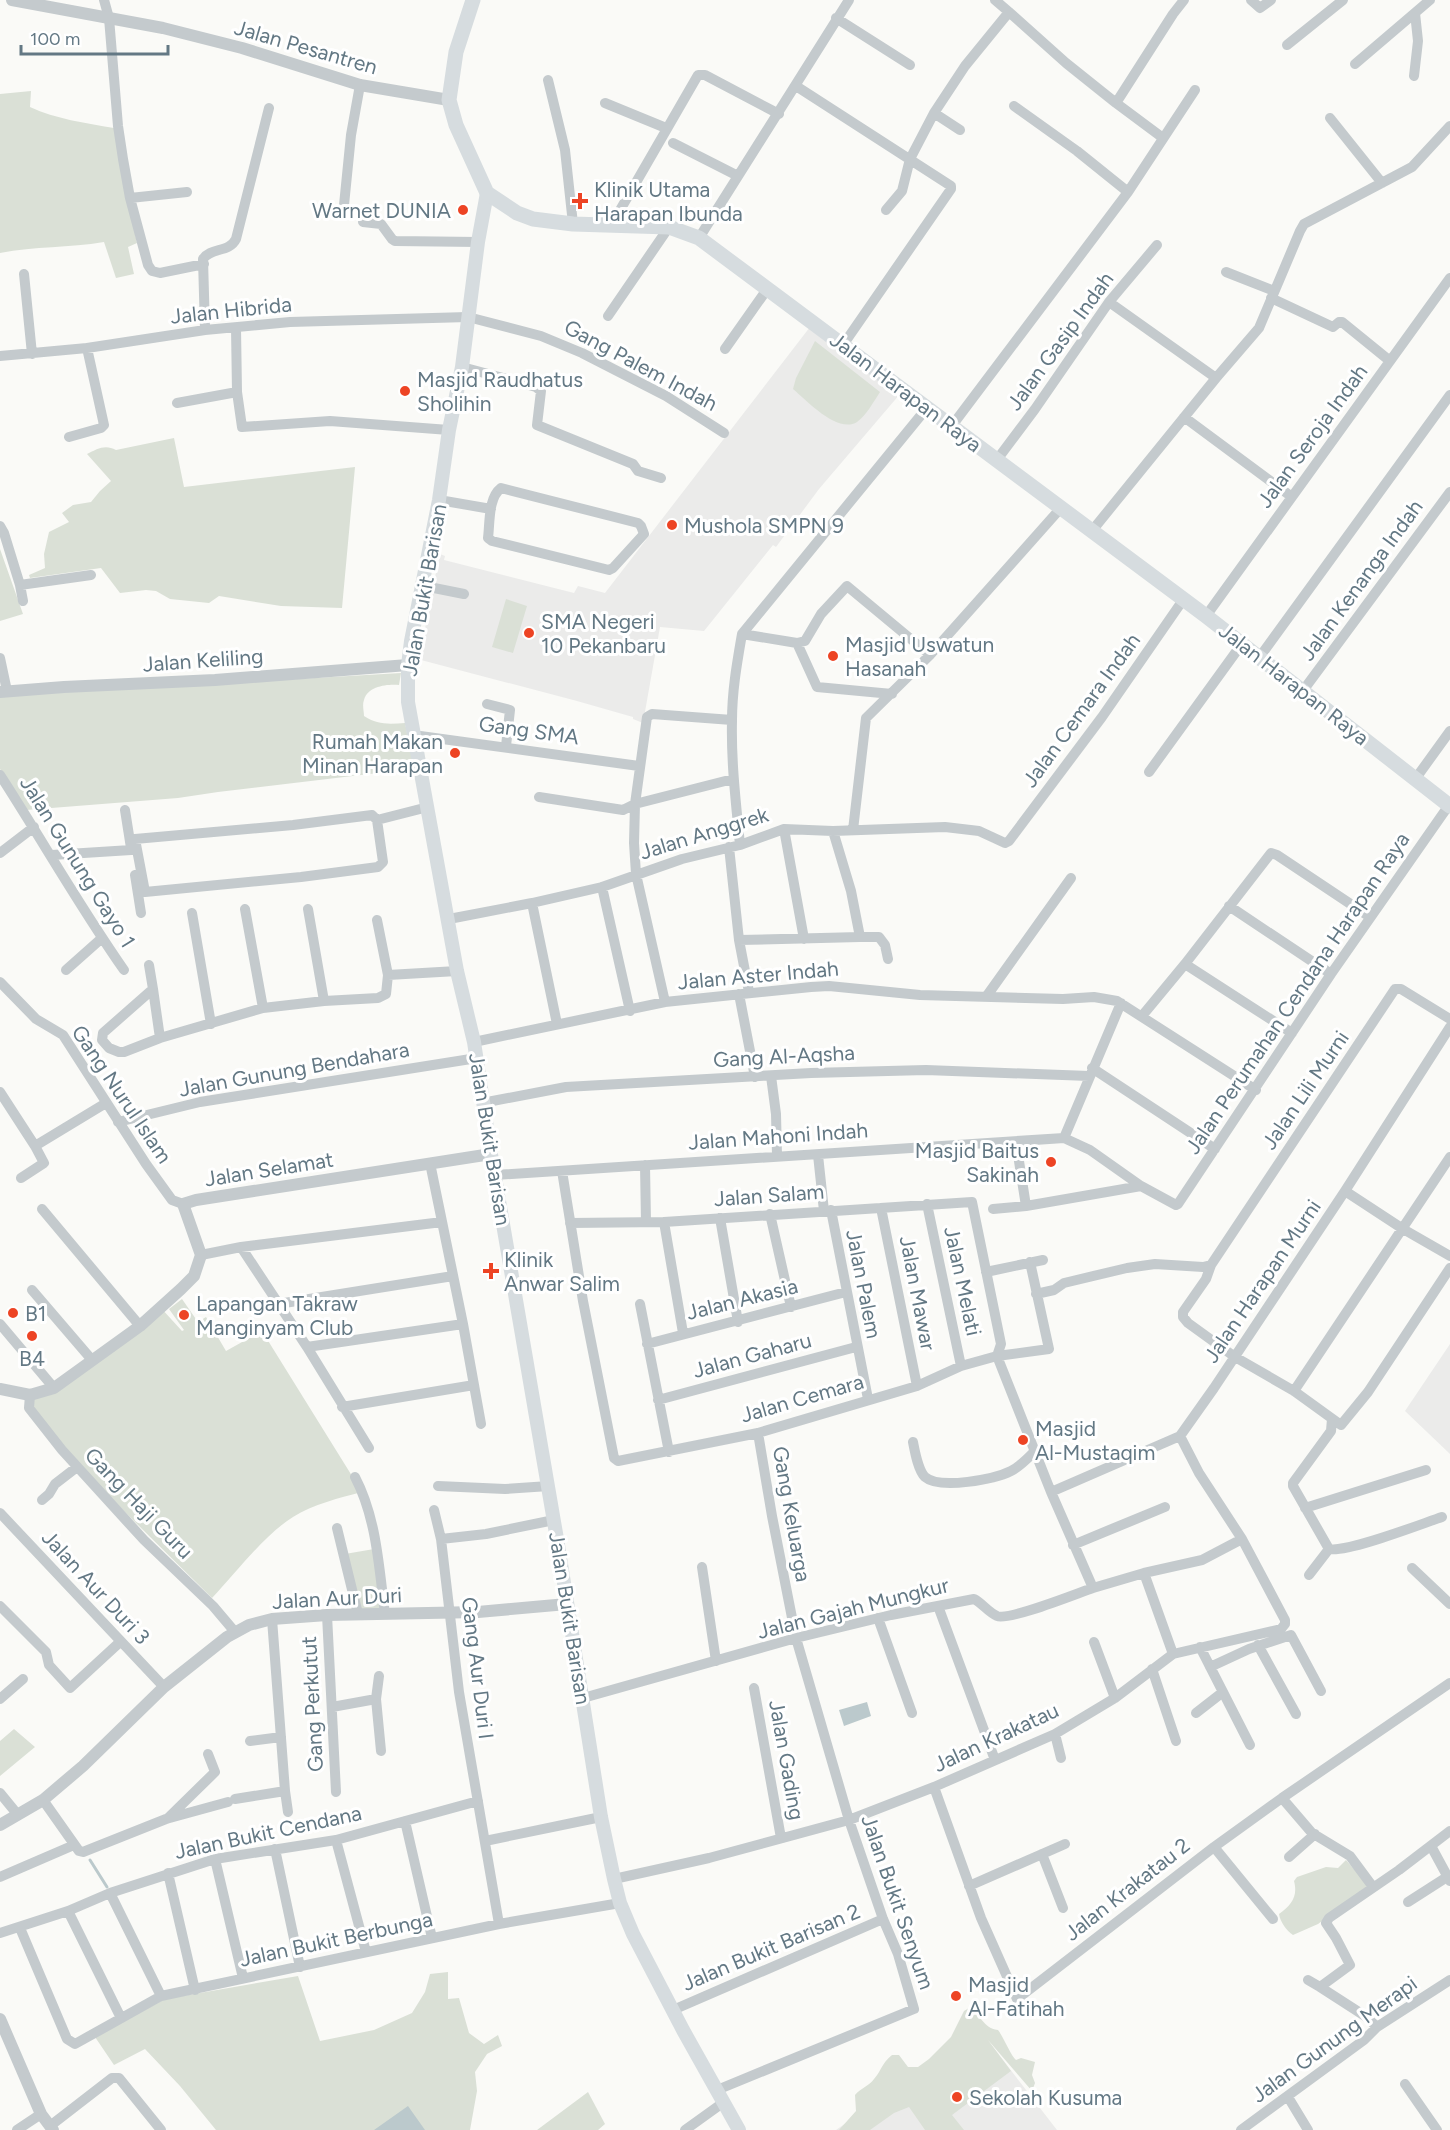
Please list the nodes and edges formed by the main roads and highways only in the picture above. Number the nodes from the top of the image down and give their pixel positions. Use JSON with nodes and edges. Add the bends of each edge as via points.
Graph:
{"nodes":[{"id":1,"x":473,"y":0,"type":"edge"},
{"id":2,"x":487,"y":193,"type":"junction"},
{"id":3,"x":1450,"y":805,"type":"edge"},
{"id":4,"x":739,"y":2130,"type":"edge"}],
"edges":[{"from":1,"to":2,"type":"main road","via":[[456,52],[449,100]]},
{"from":2,"to":3,"type":"main road","name":"Jalan Harapan Raya","via":[[533,219],[669,227],[699,238],[1206,616]]},
{"from":2,"to":4,"type":"main road","name":"Jalan Bukit Barisan","via":[[440,500],[411,641],[408,702],[457,971],[477,1058],[490,1154],[584,1698],[600,1817],[614,1879],[633,1934]]}]}
